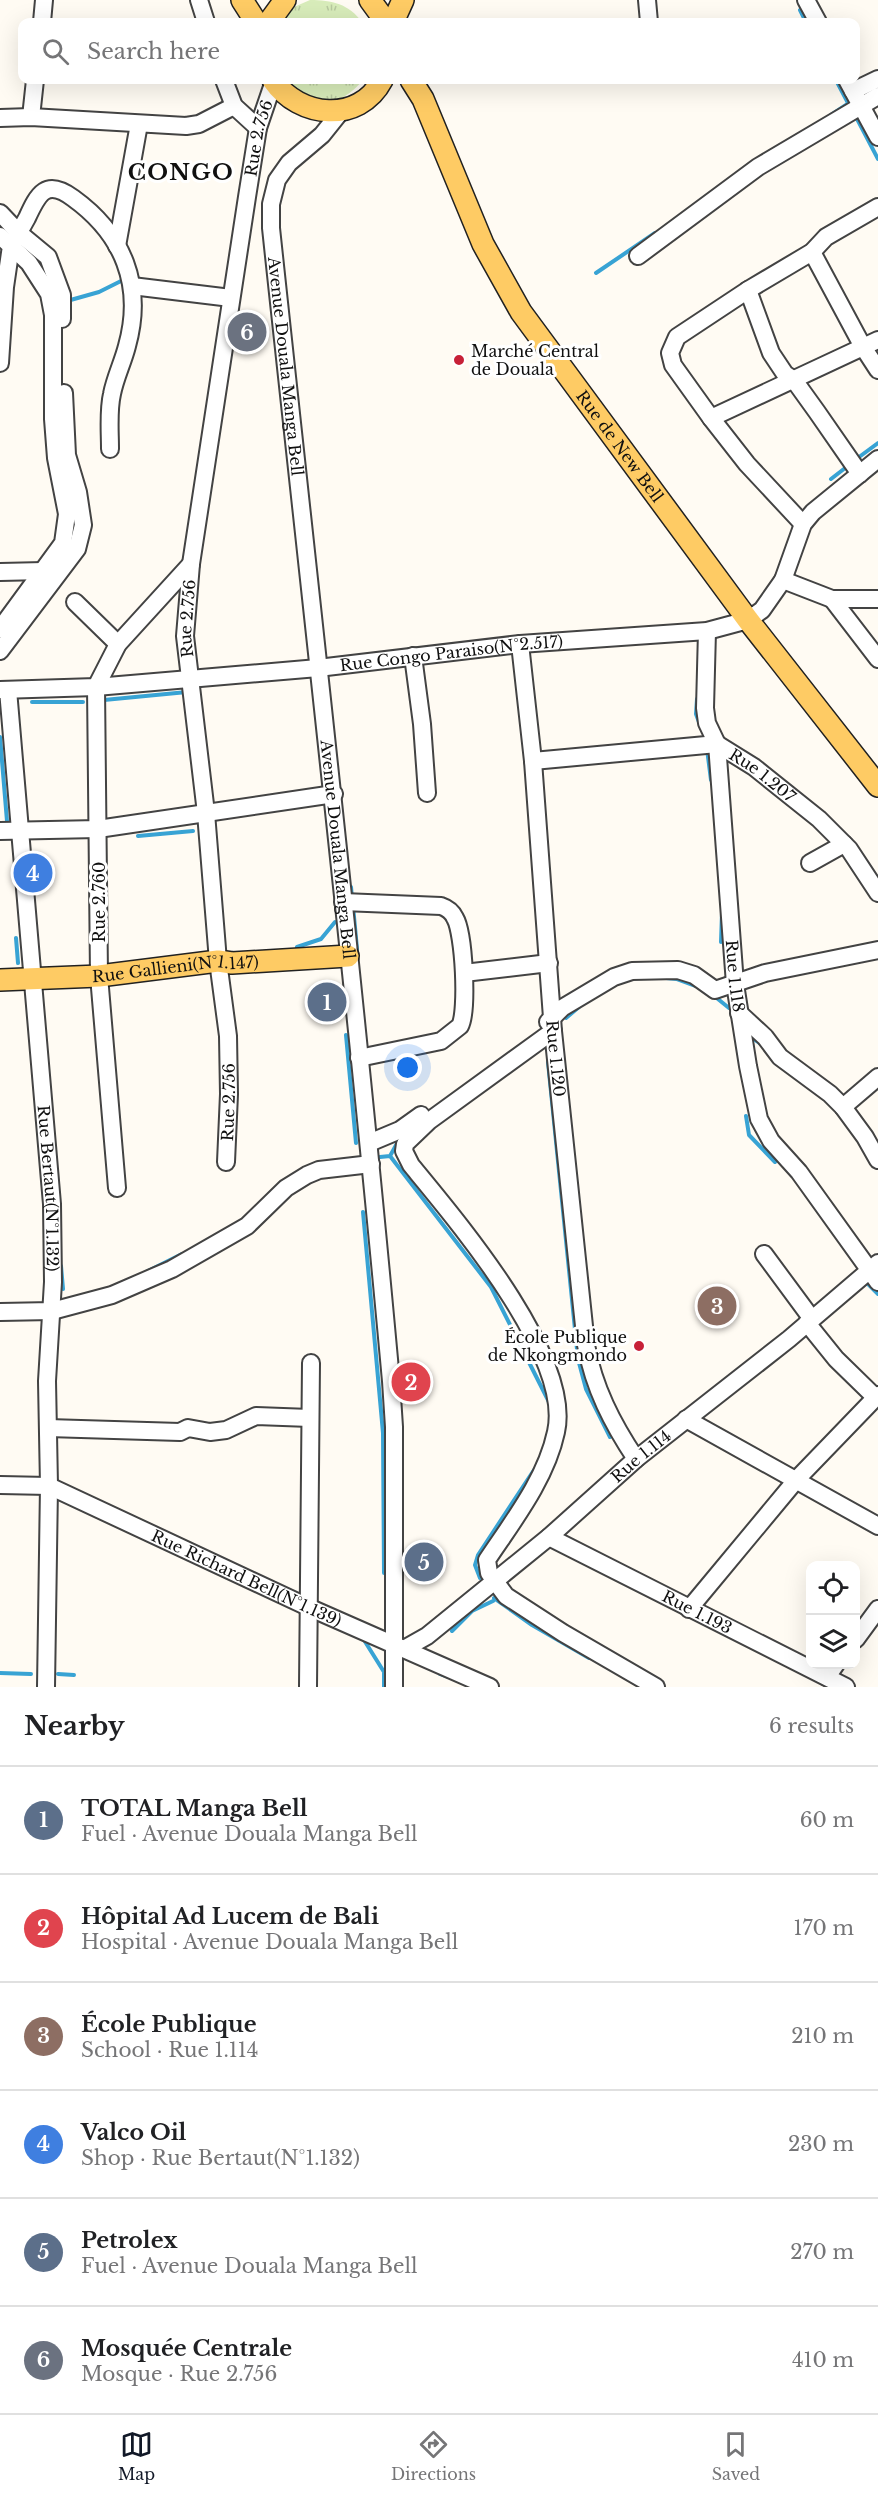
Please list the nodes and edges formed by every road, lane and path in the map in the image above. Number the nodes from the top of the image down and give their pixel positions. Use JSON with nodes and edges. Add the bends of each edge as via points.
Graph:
{"nodes":[{"id":1,"x":44,"y":0,"type":"edge"},
{"id":2,"x":199,"y":0,"type":"edge"},
{"id":3,"x":242,"y":0,"type":"edge"},
{"id":4,"x":285,"y":0,"type":"edge"},
{"id":5,"x":370,"y":0,"type":"edge"},
{"id":6,"x":403,"y":0,"type":"edge"},
{"id":7,"x":647,"y":0,"type":"edge"},
{"id":8,"x":806,"y":0,"type":"edge"},
{"id":9,"x":42,"y":18,"type":"edge"},
{"id":10,"x":205,"y":18,"type":"edge"},
{"id":11,"x":253,"y":18,"type":"edge"},
{"id":12,"x":272,"y":18,"type":"edge"},
{"id":13,"x":383,"y":18,"type":"edge"},
{"id":14,"x":395,"y":18,"type":"edge"},
{"id":15,"x":649,"y":18,"type":"edge"},
{"id":16,"x":816,"y":18,"type":"edge"},
{"id":17,"x":878,"y":79,"type":"edge"},
{"id":18,"x":35,"y":84,"type":"edge"},
{"id":19,"x":226,"y":84,"type":"edge"},
{"id":20,"x":273,"y":84,"type":"edge"},
{"id":21,"x":277,"y":84,"type":"edge"},
{"id":22,"x":379,"y":84,"type":"edge"},
{"id":23,"x":414,"y":84,"type":"edge"},
{"id":24,"x":854,"y":92,"type":"edge"},
{"id":25,"x":878,"y":96,"type":"edge"},
{"id":26,"x":234,"y":106,"type":"junction"},
{"id":27,"x":342,"y":110,"type":"junction"},
{"id":28,"x":0,"y":117,"type":"edge"},
{"id":29,"x":31,"y":117,"type":"junction"},
{"id":30,"x":139,"y":124,"type":"junction"},
{"id":31,"x":258,"y":129,"type":"junction"},
{"id":32,"x":878,"y":137,"type":"edge"},
{"id":33,"x":878,"y":207,"type":"edge"},
{"id":34,"x":0,"y":213,"type":"edge"},
{"id":35,"x":10,"y":238,"type":"edge"},
{"id":36,"x":117,"y":246,"type":"junction"},
{"id":37,"x":812,"y":252,"type":"junction"},
{"id":38,"x":638,"y":256,"type":"dead end"},
{"id":39,"x":132,"y":286,"type":"junction"},
{"id":40,"x":748,"y":290,"type":"junction"},
{"id":41,"x":231,"y":298,"type":"junction"},
{"id":42,"x":870,"y":344,"type":"edge"},
{"id":43,"x":0,"y":363,"type":"edge"},
{"id":44,"x":878,"y":370,"type":"edge"},
{"id":45,"x":794,"y":381,"type":"junction"},
{"id":46,"x":711,"y":418,"type":"junction"},
{"id":47,"x":110,"y":449,"type":"dead end"},
{"id":48,"x":878,"y":459,"type":"edge"},
{"id":49,"x":860,"y":474,"type":"junction"},
{"id":50,"x":803,"y":524,"type":"junction"},
{"id":51,"x":191,"y":564,"type":"junction"},
{"id":52,"x":44,"y":571,"type":"junction"},
{"id":53,"x":0,"y":572,"type":"edge"},
{"id":54,"x":783,"y":580,"type":"junction"},
{"id":55,"x":832,"y":599,"type":"junction"},
{"id":56,"x":878,"y":599,"type":"edge"},
{"id":57,"x":75,"y":602,"type":"dead end"},
{"id":58,"x":748,"y":620,"type":"junction"},
{"id":59,"x":0,"y":629,"type":"edge"},
{"id":60,"x":707,"y":631,"type":"junction"},
{"id":61,"x":118,"y":644,"type":"junction"},
{"id":62,"x":520,"y":644,"type":"junction"},
{"id":63,"x":0,"y":651,"type":"edge"},
{"id":64,"x":413,"y":656,"type":"junction"},
{"id":65,"x":878,"y":659,"type":"edge"},
{"id":66,"x":318,"y":668,"type":"junction"},
{"id":67,"x":190,"y":678,"type":"junction"},
{"id":68,"x":96,"y":687,"type":"junction"},
{"id":69,"x":4,"y":690,"type":"edge"},
{"id":70,"x":717,"y":744,"type":"junction"},
{"id":71,"x":533,"y":760,"type":"junction"},
{"id":72,"x":878,"y":786,"type":"edge"},
{"id":73,"x":427,"y":793,"type":"dead end"},
{"id":74,"x":334,"y":794,"type":"junction"},
{"id":75,"x":206,"y":813,"type":"junction"},
{"id":76,"x":99,"y":829,"type":"junction"},
{"id":77,"x":0,"y":831,"type":"edge"},
{"id":78,"x":19,"y":831,"type":"junction"},
{"id":79,"x":844,"y":844,"type":"junction"},
{"id":80,"x":810,"y":862,"type":"dead end"},
{"id":81,"x":878,"y":893,"type":"edge"},
{"id":82,"x":343,"y":902,"type":"junction"},
{"id":83,"x":878,"y":950,"type":"edge"},
{"id":84,"x":348,"y":956,"type":"junction"},
{"id":85,"x":218,"y":961,"type":"junction"},
{"id":86,"x":549,"y":963,"type":"junction"},
{"id":87,"x":464,"y":973,"type":"junction"},
{"id":88,"x":99,"y":976,"type":"junction"},
{"id":89,"x":32,"y":978,"type":"junction"},
{"id":90,"x":0,"y":980,"type":"edge"},
{"id":91,"x":735,"y":984,"type":"junction"},
{"id":92,"x":739,"y":1013,"type":"junction"},
{"id":93,"x":553,"y":1024,"type":"junction"},
{"id":94,"x":359,"y":1058,"type":"junction"},
{"id":95,"x":878,"y":1077,"type":"edge"},
{"id":96,"x":843,"y":1107,"type":"junction"},
{"id":97,"x":369,"y":1143,"type":"junction"},
{"id":98,"x":878,"y":1160,"type":"edge"},
{"id":99,"x":226,"y":1162,"type":"dead end"},
{"id":100,"x":371,"y":1164,"type":"junction"},
{"id":101,"x":117,"y":1188,"type":"dead end"},
{"id":102,"x":764,"y":1254,"type":"dead end"},
{"id":103,"x":875,"y":1272,"type":"edge"},
{"id":104,"x":52,"y":1311,"type":"junction"},
{"id":105,"x":0,"y":1312,"type":"edge"},
{"id":106,"x":809,"y":1321,"type":"junction"},
{"id":107,"x":311,"y":1363,"type":"dead end"},
{"id":108,"x":877,"y":1396,"type":"edge"},
{"id":109,"x":310,"y":1418,"type":"junction"},
{"id":110,"x":686,"y":1419,"type":"junction"},
{"id":111,"x":48,"y":1428,"type":"junction"},
{"id":112,"x":636,"y":1459,"type":"junction"},
{"id":113,"x":797,"y":1479,"type":"junction"},
{"id":114,"x":0,"y":1485,"type":"edge"},
{"id":115,"x":49,"y":1486,"type":"junction"},
{"id":116,"x":878,"y":1526,"type":"edge"},
{"id":117,"x":549,"y":1537,"type":"junction"},
{"id":118,"x":494,"y":1582,"type":"junction"},
{"id":119,"x":308,"y":1607,"type":"junction"},
{"id":120,"x":689,"y":1609,"type":"junction"},
{"id":121,"x":878,"y":1609,"type":"edge"},
{"id":122,"x":860,"y":1632,"type":"edge"},
{"id":123,"x":399,"y":1647,"type":"junction"},
{"id":124,"x":831,"y":1671,"type":"edge"},
{"id":125,"x":46,"y":1687,"type":"edge"},
{"id":126,"x":308,"y":1687,"type":"edge"},
{"id":127,"x":394,"y":1687,"type":"edge"},
{"id":128,"x":490,"y":1687,"type":"edge"},
{"id":129,"x":656,"y":1687,"type":"edge"},
{"id":130,"x":846,"y":1687,"type":"edge"}],
"edges":[{"from":1,"to":9,"type":"street"},
{"from":2,"to":10,"type":"street"},
{"from":3,"to":11,"type":"main road"},
{"from":4,"to":12,"type":"main road"},
{"from":5,"to":13,"type":"main road"},
{"from":6,"to":14,"type":"main road"},
{"from":7,"to":15,"type":"street"},
{"from":8,"to":16,"type":"street"},
{"from":17,"to":24,"type":"street"},
{"from":18,"to":29,"type":"street"},
{"from":19,"to":26,"type":"street"},
{"from":20,"to":31,"type":"street","name":"Rue 2.756"},
{"from":21,"to":27,"type":"main road","via":[[296,103],[311,109]]},
{"from":22,"to":27,"type":"main road","via":[[370,95]]},
{"from":23,"to":58,"type":"main road","name":"Rue de New Bell","via":[[483,244],[521,312]]},
{"from":24,"to":25,"type":"street"},
{"from":24,"to":32,"type":"street"},
{"from":24,"to":38,"type":"street"},
{"from":26,"to":30,"type":"street","via":[[199,124]]},
{"from":26,"to":31,"type":"street"},
{"from":27,"to":66,"type":"street","name":"Avenue Douala Manga Bell","via":[[322,135],[289,163],[277,180],[271,204]]},
{"from":28,"to":29,"type":"street"},
{"from":29,"to":30,"type":"street"},
{"from":30,"to":36,"type":"street"},
{"from":31,"to":41,"type":"street","name":"Rue 2.756"},
{"from":33,"to":37,"type":"street","via":[[826,237]]},
{"from":34,"to":35,"type":"street"},
{"from":35,"to":36,"type":"street","via":[[42,190],[51,188],[63,191],[91,211]]},
{"from":35,"to":43,"type":"street"},
{"from":35,"to":52,"type":"street","via":[[50,294],[53,315],[55,438],[67,514],[63,543]]},
{"from":35,"to":63,"type":"street","via":[[48,258],[62,295],[67,456],[83,525],[77,549]]},
{"from":36,"to":39,"type":"street"},
{"from":37,"to":40,"type":"street"},
{"from":37,"to":42,"type":"street"},
{"from":39,"to":41,"type":"street"},
{"from":39,"to":47,"type":"street","via":[[128,344],[111,395]]},
{"from":40,"to":45,"type":"street","via":[[771,353]]},
{"from":40,"to":46,"type":"street","via":[[677,337],[671,347],[670,360]]},
{"from":41,"to":51,"type":"street","name":"Rue 2.756"},
{"from":42,"to":44,"type":"street"},
{"from":42,"to":45,"type":"street"},
{"from":45,"to":46,"type":"street"},
{"from":45,"to":49,"type":"street"},
{"from":46,"to":50,"type":"street"},
{"from":48,"to":49,"type":"street"},
{"from":49,"to":50,"type":"street"},
{"from":50,"to":54,"type":"street","name":"Rue Congo Paraiso(N°2.517)"},
{"from":51,"to":61,"type":"street"},
{"from":51,"to":67,"type":"street","name":"Rue 2.756","via":[[185,636]]},
{"from":52,"to":53,"type":"street"},
{"from":52,"to":59,"type":"street"},
{"from":54,"to":55,"type":"street"},
{"from":54,"to":58,"type":"street","name":"Rue Congo Paraiso(N°2.517)","via":[[762,610]]},
{"from":55,"to":56,"type":"street"},
{"from":55,"to":65,"type":"street"},
{"from":57,"to":61,"type":"street"},
{"from":58,"to":60,"type":"street","name":"Rue Congo Paraiso(N°2.517)"},
{"from":58,"to":72,"type":"main road","name":"Rue de New Bell"},
{"from":60,"to":62,"type":"street","name":"Rue Congo Paraiso(N°2.517)"},
{"from":60,"to":70,"type":"street","name":"Rue 1.118","via":[[705,717]]},
{"from":61,"to":68,"type":"street"},
{"from":62,"to":64,"type":"street","name":"Rue Congo Paraiso(N°2.517)"},
{"from":62,"to":71,"type":"street","name":"Rue 1.120"},
{"from":64,"to":66,"type":"street","name":"Rue Congo Paraiso(N°2.517)"},
{"from":64,"to":73,"type":"street"},
{"from":66,"to":67,"type":"street","name":"Rue Congo Paraiso(N°2.517)"},
{"from":66,"to":74,"type":"street","name":"Avenue Douala Manga Bell"},
{"from":67,"to":68,"type":"street","name":"Rue Congo Paraiso(N°2.517)"},
{"from":67,"to":75,"type":"street","name":"Rue 2.756"},
{"from":68,"to":69,"type":"street","name":"Rue Congo Paraiso(N°2.517)"},
{"from":68,"to":76,"type":"street","name":"Rue 2.760"},
{"from":69,"to":78,"type":"street","name":"Rue Bertaut(N°1.132)"},
{"from":70,"to":71,"type":"street","name":"Rue 1.207"},
{"from":70,"to":79,"type":"street","name":"Rue 1.207","via":[[787,792]]},
{"from":70,"to":91,"type":"street","name":"Rue 1.118"},
{"from":71,"to":86,"type":"street","name":"Rue 1.120"},
{"from":74,"to":75,"type":"street"},
{"from":74,"to":82,"type":"street","name":"Avenue Douala Manga Bell"},
{"from":75,"to":76,"type":"street"},
{"from":75,"to":85,"type":"street","name":"Rue 2.756"},
{"from":76,"to":78,"type":"street"},
{"from":76,"to":88,"type":"street","name":"Rue 2.760"},
{"from":77,"to":78,"type":"street"},
{"from":78,"to":89,"type":"street","name":"Rue Bertaut(N°1.132)"},
{"from":79,"to":80,"type":"street"},
{"from":79,"to":81,"type":"street","name":"Rue 1.207"},
{"from":82,"to":84,"type":"street","name":"Avenue Douala Manga Bell"},
{"from":82,"to":87,"type":"street","via":[[447,908],[460,928]]},
{"from":83,"to":91,"type":"street","via":[[765,973]]},
{"from":84,"to":85,"type":"main road","name":"Rue Gallieni(N°1.147)"},
{"from":84,"to":94,"type":"street","name":"Avenue Douala Manga Bell"},
{"from":85,"to":88,"type":"main road","name":"Rue Gallieni(N°1.147)"},
{"from":85,"to":99,"type":"street","name":"Rue 2.756","via":[[229,1053]]},
{"from":86,"to":87,"type":"street"},
{"from":86,"to":93,"type":"street","name":"Rue 1.120"},
{"from":87,"to":94,"type":"street","via":[[462,1022],[455,1032],[441,1041]]},
{"from":88,"to":89,"type":"main road","name":"Rue Gallieni(N°1.147)"},
{"from":88,"to":101,"type":"street","name":"Rue 2.760"},
{"from":89,"to":90,"type":"main road","name":"Rue Gallieni(N°1.147)"},
{"from":89,"to":104,"type":"street","name":"Rue Bertaut(N°1.132)","via":[[52,1204]]},
{"from":91,"to":92,"type":"street","name":"Rue 1.118"},
{"from":91,"to":93,"type":"street","via":[[715,990],[694,975],[678,970],[632,971],[614,977],[562,1008]]},
{"from":92,"to":96,"type":"street","via":[[780,1057]]},
{"from":92,"to":103,"type":"street","name":"Rue 1.118","via":[[764,1130]]},
{"from":93,"to":97,"type":"street","via":[[400,1130]]},
{"from":93,"to":112,"type":"street","name":"Rue 1.120","via":[[591,1369],[601,1400]]},
{"from":93,"to":118,"type":"street","via":[[405,1144],[406,1158],[472,1240],[524,1316],[555,1395],[558,1415],[552,1448],[523,1506],[487,1560],[486,1567]]},
{"from":94,"to":97,"type":"street","name":"Avenue Douala Manga Bell"},
{"from":95,"to":96,"type":"street"},
{"from":96,"to":98,"type":"street"},
{"from":97,"to":100,"type":"street","name":"Avenue Douala Manga Bell"},
{"from":100,"to":104,"type":"street","via":[[307,1175],[286,1188],[247,1226],[172,1269],[97,1300]]},
{"from":100,"to":123,"type":"street","name":"Avenue Douala Manga Bell","via":[[393,1404]]},
{"from":102,"to":106,"type":"street"},
{"from":103,"to":106,"type":"street","name":"Rue 1.114"},
{"from":104,"to":105,"type":"street"},
{"from":104,"to":111,"type":"street","name":"Rue Bertaut(N°1.132)"},
{"from":106,"to":108,"type":"street","via":[[836,1359]]},
{"from":106,"to":110,"type":"street","name":"Rue 1.114"},
{"from":107,"to":109,"type":"street"},
{"from":108,"to":113,"type":"street"},
{"from":109,"to":111,"type":"street","via":[[256,1416],[218,1432],[192,1428],[180,1432]]},
{"from":109,"to":119,"type":"street"},
{"from":110,"to":112,"type":"street","name":"Rue 1.114"},
{"from":110,"to":113,"type":"street"},
{"from":111,"to":115,"type":"street","name":"Rue Bertaut(N°1.132)"},
{"from":112,"to":117,"type":"street","name":"Rue 1.114"},
{"from":113,"to":116,"type":"street"},
{"from":113,"to":120,"type":"street"},
{"from":114,"to":115,"type":"street","name":"Rue Richard Bell(N°1.139)"},
{"from":115,"to":119,"type":"street","name":"Rue Richard Bell(N°1.139)"},
{"from":115,"to":125,"type":"street","name":"Rue Bertaut(N°1.132)"},
{"from":117,"to":118,"type":"street","name":"Rue 1.114"},
{"from":117,"to":120,"type":"street","name":"Rue 1.193"},
{"from":118,"to":123,"type":"street","name":"Rue 1.114","via":[[427,1636]]},
{"from":118,"to":129,"type":"street","via":[[506,1596]]},
{"from":119,"to":123,"type":"street","name":"Rue Richard Bell(N°1.139)"},
{"from":119,"to":126,"type":"street"},
{"from":120,"to":124,"type":"street","name":"Rue 1.193"},
{"from":121,"to":122,"type":"street"},
{"from":123,"to":127,"type":"street","name":"Avenue Douala Manga Bell"},
{"from":123,"to":128,"type":"street","name":"Rue Richard Bell(N°1.139)"},
{"from":124,"to":130,"type":"street","name":"Rue 1.193"}]}
